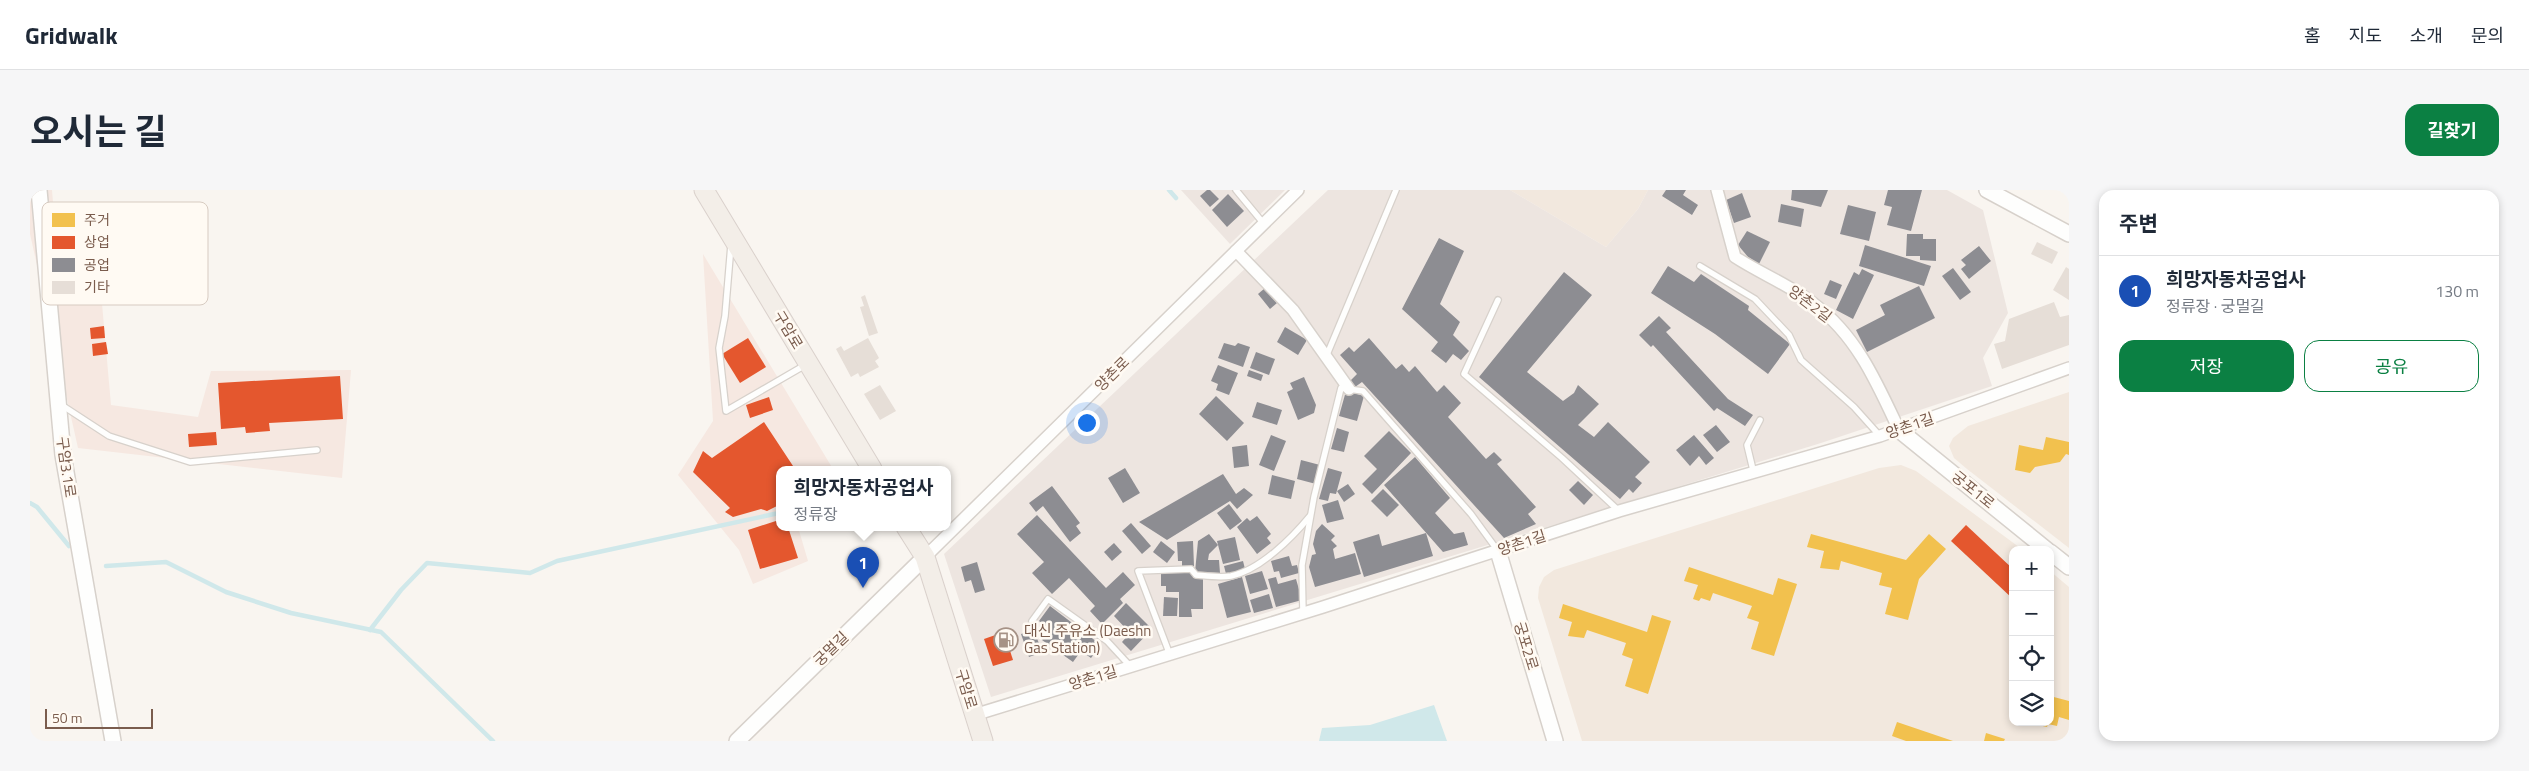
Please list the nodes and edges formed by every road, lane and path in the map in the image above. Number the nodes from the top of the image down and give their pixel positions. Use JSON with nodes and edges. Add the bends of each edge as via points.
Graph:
{"nodes":[{"id":1,"x":39,"y":190,"type":"edge"},
{"id":2,"x":704,"y":190,"type":"edge"},
{"id":3,"x":1236,"y":190,"type":"edge"},
{"id":4,"x":1298,"y":190,"type":"edge"},
{"id":5,"x":1396,"y":190,"type":"edge"},
{"id":6,"x":1717,"y":190,"type":"edge"},
{"id":7,"x":1987,"y":190,"type":"edge"},
{"id":8,"x":42,"y":224,"type":"edge"},
{"id":9,"x":1264,"y":224,"type":"junction"},
{"id":10,"x":2069,"y":234,"type":"edge"},
{"id":11,"x":731,"y":235,"type":"junction"},
{"id":12,"x":1236,"y":251,"type":"junction"},
{"id":13,"x":1700,"y":266,"type":"dead end"},
{"id":14,"x":1498,"y":300,"type":"dead end"},
{"id":15,"x":49,"y":305,"type":"edge"},
{"id":16,"x":1326,"y":357,"type":"junction"},
{"id":17,"x":808,"y":363,"type":"junction"},
{"id":18,"x":2069,"y":368,"type":"edge"},
{"id":19,"x":1349,"y":389,"type":"junction"},
{"id":20,"x":58,"y":403,"type":"junction"},
{"id":21,"x":1760,"y":420,"type":"dead end"},
{"id":22,"x":1899,"y":430,"type":"junction"},
{"id":23,"x":1880,"y":436,"type":"junction"},
{"id":24,"x":317,"y":450,"type":"dead end"},
{"id":25,"x":870,"y":466,"type":"edge"},
{"id":26,"x":1754,"y":474,"type":"junction"},
{"id":27,"x":1619,"y":511,"type":"junction"},
{"id":28,"x":1311,"y":515,"type":"junction"},
{"id":29,"x":909,"y":531,"type":"edge"},
{"id":30,"x":2042,"y":546,"type":"edge"},
{"id":31,"x":1498,"y":550,"type":"junction"},
{"id":32,"x":2054,"y":555,"type":"edge"},
{"id":33,"x":925,"y":557,"type":"junction"},
{"id":34,"x":2069,"y":568,"type":"edge"},
{"id":35,"x":1303,"y":614,"type":"junction"},
{"id":36,"x":1032,"y":621,"type":"dead end"},
{"id":37,"x":1170,"y":655,"type":"junction"},
{"id":38,"x":1131,"y":667,"type":"junction"},
{"id":39,"x":974,"y":715,"type":"junction"},
{"id":40,"x":113,"y":741,"type":"edge"},
{"id":41,"x":737,"y":741,"type":"edge"},
{"id":42,"x":983,"y":741,"type":"edge"},
{"id":43,"x":1554,"y":741,"type":"edge"}],
"edges":[{"from":1,"to":8,"type":"street","name":"구암3.1로"},
{"from":2,"to":11,"type":"main road","name":"구암로"},
{"from":3,"to":9,"type":"lane"},
{"from":4,"to":9,"type":"street","name":"양촌로"},
{"from":5,"to":16,"type":"lane"},
{"from":6,"to":22,"type":"street","name":"양촌2길","via":[[1735,256],[1815,304],[1846,334],[1869,366]]},
{"from":7,"to":10,"type":"street"},
{"from":9,"to":12,"type":"street","name":"양촌로"},
{"from":11,"to":17,"type":"main road","name":"구암로"},
{"from":11,"to":17,"type":"lane","via":[[725,316],[719,348],[726,411]]},
{"from":12,"to":16,"type":"street","via":[[1293,310]]},
{"from":12,"to":33,"type":"street","name":"양촌로"},
{"from":13,"to":23,"type":"lane","via":[[1755,299],[1789,335],[1801,360],[1854,407]]},
{"from":14,"to":27,"type":"lane","via":[[1464,374]]},
{"from":15,"to":20,"type":"street","name":"구암3.1로"},
{"from":16,"to":19,"type":"street"},
{"from":17,"to":25,"type":"main road","name":"구암로"},
{"from":18,"to":22,"type":"street","name":"양촌1길"},
{"from":19,"to":28,"type":"lane","via":[[1341,388]]},
{"from":19,"to":31,"type":"lane","via":[[1363,391],[1471,514]]},
{"from":20,"to":24,"type":"lane","via":[[110,436],[190,462]]},
{"from":20,"to":40,"type":"street","name":"구암3.1로","via":[[63,455]]},
{"from":21,"to":26,"type":"lane","via":[[1747,445]]},
{"from":22,"to":23,"type":"street","name":"양촌1길"},
{"from":22,"to":30,"type":"street","name":"궁포1로"},
{"from":23,"to":26,"type":"street","name":"양촌1길"},
{"from":26,"to":27,"type":"street","name":"양촌1길"},
{"from":27,"to":31,"type":"street","name":"양촌1길"},
{"from":28,"to":35,"type":"lane","via":[[1302,565]]},
{"from":28,"to":37,"type":"lane","via":[[1292,538],[1249,569],[1231,576],[1196,575],[1191,569],[1138,570]]},
{"from":29,"to":33,"type":"main road","name":"구암로"},
{"from":31,"to":35,"type":"street","name":"양촌1길"},
{"from":31,"to":43,"type":"street","name":"궁포2로"},
{"from":32,"to":34,"type":"street"},
{"from":33,"to":39,"type":"main road","name":"구암로"},
{"from":33,"to":41,"type":"street","name":"궁멀길"},
{"from":35,"to":37,"type":"street","name":"양촌1길"},
{"from":36,"to":38,"type":"lane","via":[[1048,599],[1107,641]]},
{"from":37,"to":38,"type":"street","name":"양촌1길"},
{"from":38,"to":39,"type":"street","name":"양촌1길"},
{"from":39,"to":42,"type":"main road","name":"구암로"}]}
